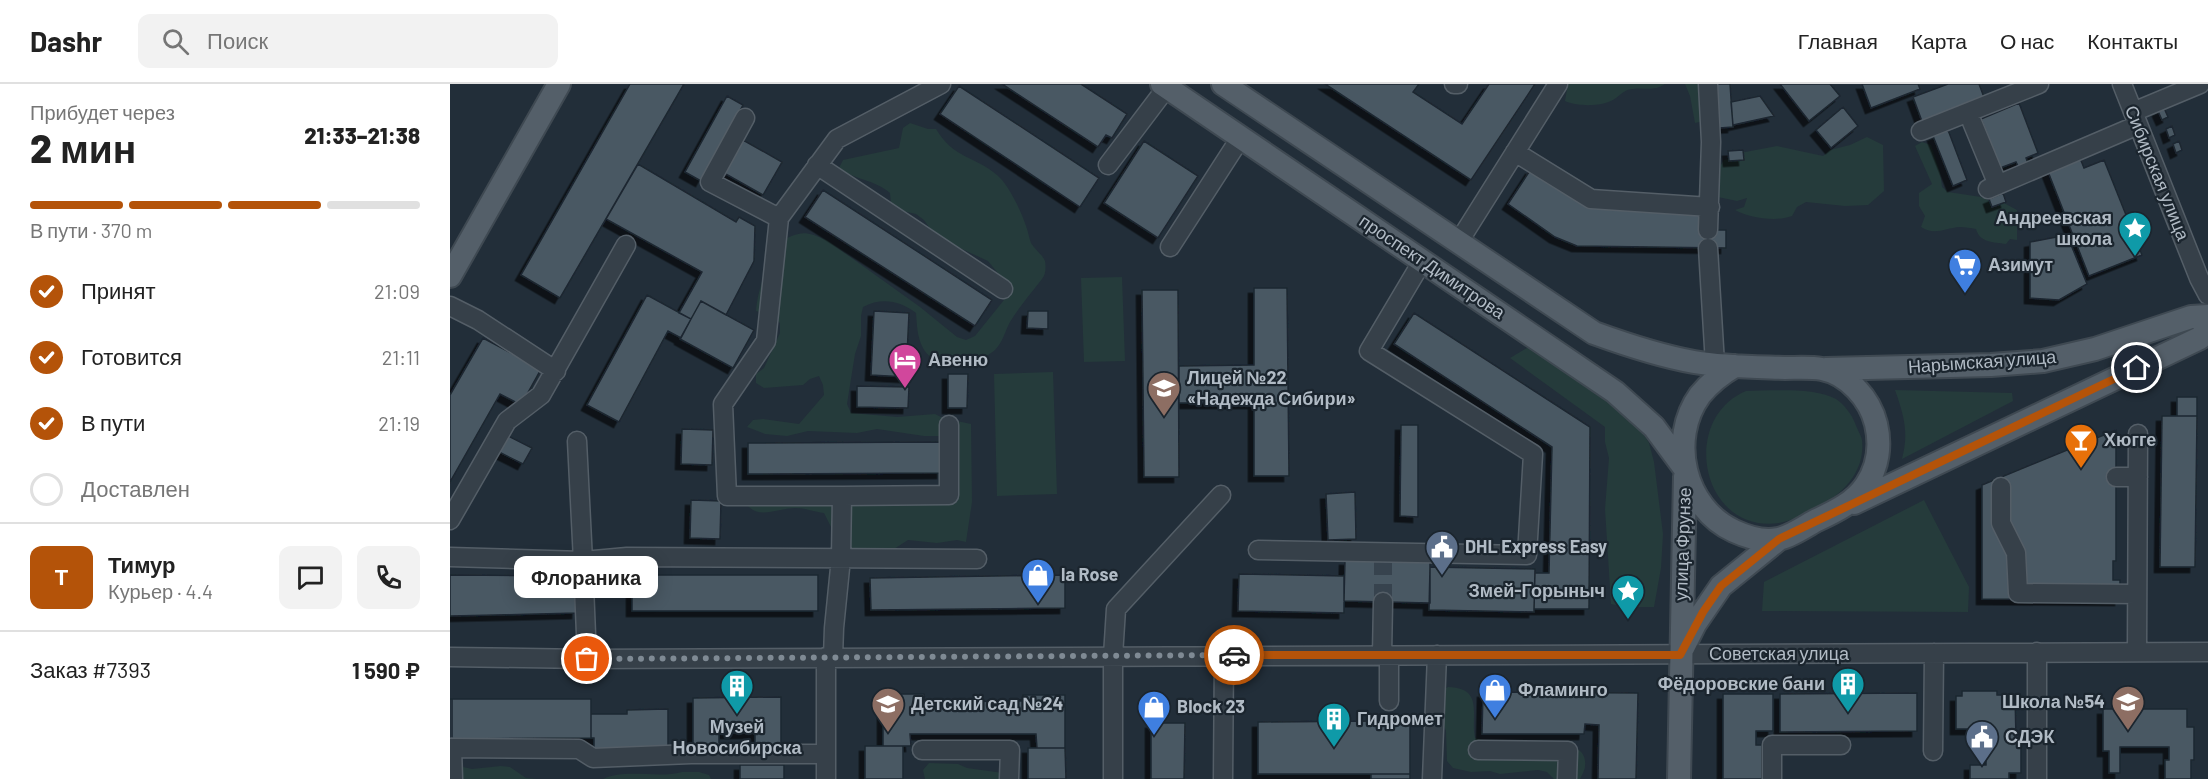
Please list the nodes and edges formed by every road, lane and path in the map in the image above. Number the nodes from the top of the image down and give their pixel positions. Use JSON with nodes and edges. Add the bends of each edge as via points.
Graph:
{"nodes":[{"id":1,"x":559,"y":84,"type":"edge"},
{"id":2,"x":941,"y":84,"type":"edge"},
{"id":3,"x":1223,"y":84,"type":"edge"},
{"id":4,"x":1558,"y":84,"type":"edge"},
{"id":5,"x":1708,"y":84,"type":"edge"},
{"id":6,"x":2039,"y":84,"type":"edge"},
{"id":7,"x":2122,"y":84,"type":"edge"},
{"id":8,"x":2200,"y":84,"type":"edge"},
{"id":9,"x":1165,"y":85,"type":"edge"},
{"id":10,"x":745,"y":118,"type":"dead end"},
{"id":11,"x":2135,"y":118,"type":"junction"},
{"id":12,"x":1972,"y":122,"type":"dead end"},
{"id":13,"x":1921,"y":131,"type":"dead end"},
{"id":14,"x":1240,"y":137,"type":"junction"},
{"id":15,"x":1515,"y":152,"type":"junction"},
{"id":16,"x":817,"y":165,"type":"junction"},
{"id":17,"x":1108,"y":165,"type":"dead end"},
{"id":18,"x":1710,"y":207,"type":"junction"},
{"id":19,"x":779,"y":218,"type":"junction"},
{"id":20,"x":1458,"y":243,"type":"junction"},
{"id":21,"x":626,"y":245,"type":"dead end"},
{"id":22,"x":1170,"y":247,"type":"dead end"},
{"id":23,"x":1423,"y":260,"type":"junction"},
{"id":24,"x":450,"y":276,"type":"edge"},
{"id":25,"x":1004,"y":289,"type":"dead end"},
{"id":26,"x":2208,"y":295,"type":"edge"},
{"id":27,"x":450,"y":306,"type":"edge"},
{"id":28,"x":2208,"y":316,"type":"edge"},
{"id":29,"x":2208,"y":328,"type":"edge"},
{"id":30,"x":1725,"y":365,"type":"junction"},
{"id":31,"x":1822,"y":369,"type":"junction"},
{"id":32,"x":556,"y":371,"type":"junction"},
{"id":33,"x":949,"y":425,"type":"dead end"},
{"id":34,"x":2138,"y":434,"type":"dead end"},
{"id":35,"x":576,"y":441,"type":"dead end"},
{"id":36,"x":1685,"y":469,"type":"junction"},
{"id":37,"x":2116,"y":477,"type":"dead end"},
{"id":38,"x":2138,"y":477,"type":"junction"},
{"id":39,"x":2001,"y":487,"type":"dead end"},
{"id":40,"x":1221,"y":495,"type":"dead end"},
{"id":41,"x":842,"y":496,"type":"junction"},
{"id":42,"x":1839,"y":510,"type":"junction"},
{"id":43,"x":450,"y":520,"type":"edge"},
{"id":44,"x":1779,"y":539,"type":"junction"},
{"id":45,"x":1258,"y":550,"type":"dead end"},
{"id":46,"x":450,"y":557,"type":"edge"},
{"id":47,"x":841,"y":558,"type":"junction"},
{"id":48,"x":977,"y":559,"type":"dead end"},
{"id":49,"x":583,"y":561,"type":"junction"},
{"id":50,"x":2137,"y":594,"type":"junction"},
{"id":51,"x":1383,"y":602,"type":"tunnel mouth"},
{"id":52,"x":2037,"y":652,"type":"junction"},
{"id":53,"x":2137,"y":652,"type":"junction"},
{"id":54,"x":2208,"y":652,"type":"edge"},
{"id":55,"x":1934,"y":653,"type":"junction"},
{"id":56,"x":1224,"y":655,"type":"junction"},
{"id":57,"x":1386,"y":655,"type":"junction"},
{"id":58,"x":1437,"y":655,"type":"junction"},
{"id":59,"x":1680,"y":655,"type":"junction"},
{"id":60,"x":1113,"y":656,"type":"junction"},
{"id":61,"x":450,"y":657,"type":"edge"},
{"id":62,"x":830,"y":657,"type":"junction"},
{"id":63,"x":587,"y":659,"type":"junction"},
{"id":64,"x":1389,"y":701,"type":"dead end"},
{"id":65,"x":1841,"y":745,"type":"dead end"},
{"id":66,"x":451,"y":748,"type":"edge"},
{"id":67,"x":922,"y":750,"type":"dead end"},
{"id":68,"x":1478,"y":750,"type":"dead end"},
{"id":69,"x":1933,"y":752,"type":"dead end"},
{"id":70,"x":826,"y":754,"type":"junction"},
{"id":71,"x":453,"y":779,"type":"edge"},
{"id":72,"x":826,"y":779,"type":"edge"},
{"id":73,"x":1009,"y":779,"type":"edge"},
{"id":74,"x":1113,"y":779,"type":"edge"},
{"id":75,"x":1223,"y":779,"type":"edge"},
{"id":76,"x":1432,"y":779,"type":"edge"},
{"id":77,"x":1567,"y":779,"type":"edge"},
{"id":78,"x":1679,"y":779,"type":"edge"},
{"id":79,"x":1772,"y":779,"type":"edge"},
{"id":80,"x":2037,"y":779,"type":"edge"}],
"edges":[{"from":1,"to":24,"type":"main road"},
{"from":2,"to":16,"type":"street","via":[[837,139]]},
{"from":3,"to":20,"type":"main road","name":"проспект Димитрова"},
{"from":4,"to":15,"type":"street"},
{"from":5,"to":18,"type":"street"},
{"from":6,"to":13,"type":"street"},
{"from":7,"to":11,"type":"street","name":"Сибирская улица"},
{"from":8,"to":11,"type":"street"},
{"from":9,"to":14,"type":"main road","name":"проспект Димитрова"},
{"from":9,"to":17,"type":"street"},
{"from":10,"to":19,"type":"street","via":[[710,182]]},
{"from":11,"to":12,"type":"street","via":[[1993,187]]},
{"from":11,"to":26,"type":"street","name":"Сибирская улица"},
{"from":14,"to":22,"type":"street"},
{"from":14,"to":23,"type":"main road","name":"проспект Димитрова"},
{"from":15,"to":18,"type":"street","via":[[1591,199]]},
{"from":15,"to":20,"type":"street"},
{"from":16,"to":19,"type":"street"},
{"from":16,"to":25,"type":"street"},
{"from":18,"to":30,"type":"street","via":[[1708,239]]},
{"from":19,"to":41,"type":"street","via":[[766,341],[723,404],[726,496]]},
{"from":20,"to":30,"type":"main road","name":"проспект Димитрова","via":[[1594,333],[1654,354]]},
{"from":21,"to":32,"type":"street"},
{"from":23,"to":36,"type":"main road","name":"проспект Димитрова","via":[[1615,392],[1654,427]]},
{"from":23,"to":45,"type":"street","via":[[1369,351],[1533,454],[1527,555],[1383,556]]},
{"from":27,"to":32,"type":"street"},
{"from":28,"to":31,"type":"main road","name":"Нарымская улица","via":[[2191,317],[2096,349],[2043,361]]},
{"from":29,"to":42,"type":"main road","via":[[2200,338]]},
{"from":30,"to":31,"type":"main road"},
{"from":30,"to":36,"type":"main road","via":[[1692,409],[1684,438]]},
{"from":31,"to":42,"type":"main road","via":[[1839,375],[1866,399],[1878,433],[1879,451],[1866,485]]},
{"from":32,"to":43,"type":"street","via":[[541,395],[507,421]]},
{"from":33,"to":41,"type":"street","via":[[949,495]]},
{"from":34,"to":38,"type":"street"},
{"from":35,"to":49,"type":"street"},
{"from":36,"to":44,"type":"main road","via":[[1697,497],[1717,520],[1743,535]]},
{"from":36,"to":59,"type":"main road","name":"улица Фрунзе"},
{"from":37,"to":38,"type":"street"},
{"from":38,"to":50,"type":"street"},
{"from":39,"to":50,"type":"street","via":[[2001,524],[2016,553],[2018,593]]},
{"from":40,"to":60,"type":"street","via":[[1116,609]]},
{"from":41,"to":47,"type":"street"},
{"from":42,"to":44,"type":"main road"},
{"from":44,"to":59,"type":"main road","name":"улица Фрунзе","via":[[1721,586]]},
{"from":46,"to":49,"type":"street"},
{"from":47,"to":48,"type":"street"},
{"from":47,"to":49,"type":"street","via":[[627,557]]},
{"from":47,"to":62,"type":"street"},
{"from":49,"to":63,"type":"street"},
{"from":50,"to":53,"type":"street"},
{"from":51,"to":57,"type":"street"},
{"from":52,"to":53,"type":"street","name":"Советская улица"},
{"from":52,"to":55,"type":"street","name":"Советская улица"},
{"from":52,"to":80,"type":"street"},
{"from":53,"to":54,"type":"street","name":"Советская улица"},
{"from":55,"to":59,"type":"street","name":"Советская улица"},
{"from":55,"to":69,"type":"street"},
{"from":56,"to":57,"type":"street","name":"Советская улица"},
{"from":56,"to":60,"type":"street","name":"Советская улица"},
{"from":56,"to":75,"type":"street"},
{"from":57,"to":58,"type":"street","name":"Советская улица"},
{"from":57,"to":64,"type":"street"},
{"from":58,"to":59,"type":"street","name":"Советская улица"},
{"from":58,"to":76,"type":"street"},
{"from":59,"to":78,"type":"main road","name":"улица Фрунзе"},
{"from":60,"to":62,"type":"street","name":"Советская улица"},
{"from":60,"to":74,"type":"street"},
{"from":61,"to":63,"type":"street","name":"Советская улица"},
{"from":62,"to":63,"type":"street","name":"Советская улица"},
{"from":62,"to":70,"type":"street"},
{"from":65,"to":79,"type":"street","via":[[1772,745]]},
{"from":66,"to":70,"type":"street","via":[[579,749],[593,758]]},
{"from":66,"to":71,"type":"street"},
{"from":67,"to":73,"type":"street","via":[[1010,750]]},
{"from":68,"to":77,"type":"street","via":[[1568,751]]},
{"from":70,"to":72,"type":"street"}]}
